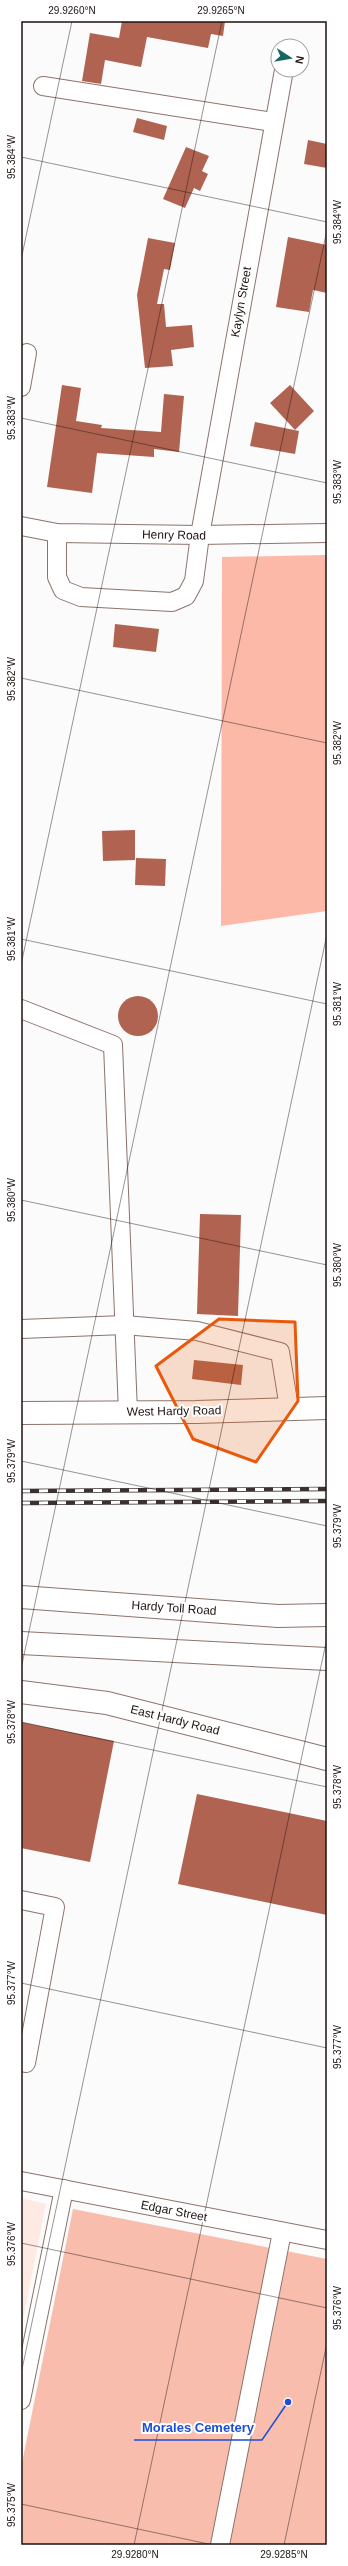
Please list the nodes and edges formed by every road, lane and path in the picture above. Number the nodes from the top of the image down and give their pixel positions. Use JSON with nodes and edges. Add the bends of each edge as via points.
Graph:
{"nodes":[{"id":1,"x":282,"y":78,"type":"edge"},
{"id":2,"x":43,"y":86,"type":"dead end"},
{"id":3,"x":273,"y":122,"type":"junction"},
{"id":4,"x":27,"y":353,"type":"dead end"},
{"id":5,"x":21,"y":387,"type":"edge"},
{"id":6,"x":21,"y":526,"type":"edge"},
{"id":7,"x":58,"y":533,"type":"junction"},
{"id":8,"x":327,"y":533,"type":"edge"},
{"id":9,"x":200,"y":535,"type":"junction"},
{"id":10,"x":21,"y":1009,"type":"edge"},
{"id":11,"x":124,"y":1325,"type":"junction"},
{"id":12,"x":21,"y":1329,"type":"edge"},
{"id":13,"x":289,"y":1408,"type":"junction"},
{"id":14,"x":327,"y":1408,"type":"edge"},
{"id":15,"x":128,"y":1412,"type":"junction"},
{"id":16,"x":21,"y":1413,"type":"edge"},
{"id":17,"x":21,"y":1597,"type":"edge"},
{"id":18,"x":327,"y":1615,"type":"edge"},
{"id":19,"x":21,"y":1643,"type":"edge"},
{"id":20,"x":327,"y":1659,"type":"edge"},
{"id":21,"x":21,"y":1692,"type":"edge"},
{"id":22,"x":327,"y":1759,"type":"edge"},
{"id":23,"x":21,"y":1900,"type":"edge"},
{"id":24,"x":21,"y":2062,"type":"edge"},
{"id":25,"x":21,"y":2181,"type":"edge"},
{"id":26,"x":64,"y":2189,"type":"junction"},
{"id":27,"x":282,"y":2232,"type":"junction"},
{"id":28,"x":327,"y":2240,"type":"edge"},
{"id":29,"x":21,"y":2400,"type":"edge"},
{"id":30,"x":220,"y":2545,"type":"edge"}],
"edges":[{"from":1,"to":3,"type":"street","name":"Kaylyn Street"},
{"from":2,"to":3,"type":"street"},
{"from":3,"to":9,"type":"street","name":"Kaylyn Street"},
{"from":4,"to":5,"type":"street"},
{"from":6,"to":7,"type":"street","name":"Henry Road"},
{"from":7,"to":9,"type":"street","name":"Henry Road"},
{"from":7,"to":9,"type":"street","name":"Kaylyn Street","via":[[57,577],[63,590],[81,596],[172,602],[186,596],[194,581]]},
{"from":8,"to":9,"type":"street","name":"Henry Road"},
{"from":10,"to":11,"type":"street","via":[[113,1045]]},
{"from":11,"to":12,"type":"street"},
{"from":11,"to":13,"type":"street","via":[[197,1331],[280,1352]]},
{"from":11,"to":15,"type":"street"},
{"from":13,"to":14,"type":"main road","name":"West Hardy Road"},
{"from":13,"to":15,"type":"main road","name":"West Hardy Road"},
{"from":15,"to":16,"type":"main road","name":"West Hardy Road"},
{"from":17,"to":18,"type":"main road","name":"Hardy Toll Road","via":[[278,1616]]},
{"from":19,"to":20,"type":"main road"},
{"from":21,"to":22,"type":"main road","name":"East Hardy Road","via":[[107,1703]]},
{"from":23,"to":24,"type":"street","via":[[56,1907],[26,2063]]},
{"from":25,"to":26,"type":"street","name":"Edgar Street"},
{"from":26,"to":27,"type":"street","name":"Edgar Street"},
{"from":26,"to":29,"type":"street"},
{"from":27,"to":28,"type":"street","name":"Edgar Street"},
{"from":27,"to":30,"type":"street"}]}
